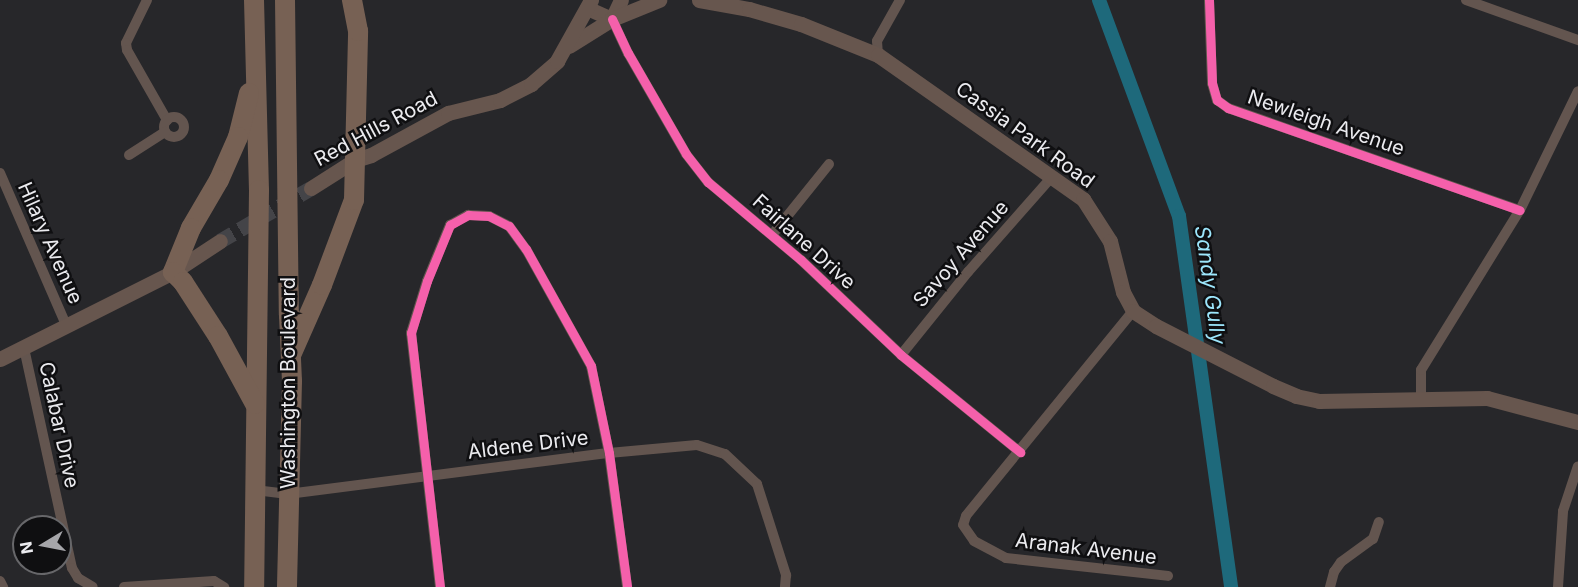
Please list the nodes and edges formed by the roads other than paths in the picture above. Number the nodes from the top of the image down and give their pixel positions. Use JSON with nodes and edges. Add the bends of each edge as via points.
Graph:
{"nodes":[{"id":1,"x":147,"y":0,"type":"edge"},
{"id":2,"x":254,"y":0,"type":"edge"},
{"id":3,"x":285,"y":0,"type":"edge"},
{"id":4,"x":352,"y":0,"type":"edge"},
{"id":5,"x":621,"y":0,"type":"edge"},
{"id":6,"x":659,"y":0,"type":"edge"},
{"id":7,"x":699,"y":0,"type":"edge"},
{"id":8,"x":900,"y":0,"type":"edge"},
{"id":9,"x":1209,"y":0,"type":"edge"},
{"id":10,"x":1466,"y":0,"type":"edge"},
{"id":11,"x":589,"y":4,"type":"edge"},
{"id":12,"x":612,"y":19,"type":"junction"},
{"id":13,"x":1578,"y":40,"type":"edge"},
{"id":14,"x":567,"y":47,"type":"junction"},
{"id":15,"x":255,"y":55,"type":"junction"},
{"id":16,"x":878,"y":55,"type":"junction"},
{"id":17,"x":1578,"y":91,"type":"edge"},
{"id":18,"x":166,"y":120,"type":"junction"},
{"id":19,"x":165,"y":132,"type":"junction"},
{"id":20,"x":129,"y":154,"type":"dead end"},
{"id":21,"x":356,"y":160,"type":"junction"},
{"id":22,"x":829,"y":164,"type":"dead end"},
{"id":23,"x":0,"y":173,"type":"edge"},
{"id":24,"x":1051,"y":178,"type":"junction"},
{"id":25,"x":311,"y":188,"type":"tunnel mouth"},
{"id":26,"x":1520,"y":210,"type":"junction"},
{"id":27,"x":772,"y":235,"type":"junction"},
{"id":28,"x":220,"y":241,"type":"tunnel mouth"},
{"id":29,"x":173,"y":272,"type":"junction"},
{"id":30,"x":1133,"y":311,"type":"junction"},
{"id":31,"x":67,"y":327,"type":"junction"},
{"id":32,"x":24,"y":348,"type":"junction"},
{"id":33,"x":291,"y":356,"type":"junction"},
{"id":34,"x":901,"y":356,"type":"junction"},
{"id":35,"x":0,"y":359,"type":"edge"},
{"id":36,"x":1421,"y":400,"type":"junction"},
{"id":37,"x":257,"y":407,"type":"junction"},
{"id":38,"x":1578,"y":422,"type":"edge"},
{"id":39,"x":1020,"y":452,"type":"junction"},
{"id":40,"x":609,"y":453,"type":"junction"},
{"id":41,"x":1578,"y":466,"type":"edge"},
{"id":42,"x":426,"y":475,"type":"junction"},
{"id":43,"x":255,"y":490,"type":"junction"},
{"id":44,"x":288,"y":494,"type":"junction"},
{"id":45,"x":1379,"y":522,"type":"dead end"},
{"id":46,"x":1168,"y":576,"type":"dead end"},
{"id":47,"x":0,"y":580,"type":"edge"},
{"id":48,"x":224,"y":586,"type":"edge"},
{"id":49,"x":3,"y":587,"type":"edge"},
{"id":50,"x":93,"y":587,"type":"edge"},
{"id":51,"x":124,"y":587,"type":"edge"},
{"id":52,"x":255,"y":587,"type":"edge"},
{"id":53,"x":287,"y":587,"type":"edge"},
{"id":54,"x":440,"y":587,"type":"edge"},
{"id":55,"x":627,"y":587,"type":"edge"},
{"id":56,"x":785,"y":587,"type":"edge"},
{"id":57,"x":1330,"y":587,"type":"edge"},
{"id":58,"x":1558,"y":587,"type":"edge"}],
"edges":[{"from":1,"to":18,"type":"street","via":[[126,43]]},
{"from":2,"to":15,"type":"highway"},
{"from":3,"to":33,"type":"highway","name":"Washington Boulevard"},
{"from":4,"to":21,"type":"highway","via":[[358,31]]},
{"from":5,"to":12,"type":"main road"},
{"from":6,"to":12,"type":"main road"},
{"from":7,"to":16,"type":"main road","name":"Cassia Park Road","via":[[801,24]]},
{"from":8,"to":16,"type":"street","via":[[878,41]]},
{"from":9,"to":26,"type":"street","name":"Newleigh Avenue","via":[[1212,83],[1217,100],[1228,108]]},
{"from":10,"to":13,"type":"street"},
{"from":11,"to":12,"type":"main road"},
{"from":11,"to":14,"type":"main road","name":"Red Hills Road"},
{"from":12,"to":14,"type":"main road"},
{"from":12,"to":27,"type":"street","name":"Fairlane Drive","via":[[696,168]]},
{"from":14,"to":21,"type":"main road","name":"Red Hills Road","via":[[557,61],[521,90],[500,100],[448,113]]},
{"from":15,"to":29,"type":"highway","via":[[238,137]]},
{"from":15,"to":37,"type":"highway","name":"Washington Boulevard","via":[[259,190]]},
{"from":16,"to":24,"type":"main road","name":"Cassia Park Road"},
{"from":17,"to":26,"type":"street"},
{"from":18,"to":19,"type":"street"},
{"from":18,"to":19,"type":"street","via":[[180,118],[184,131],[173,137]]},
{"from":19,"to":20,"type":"street"},
{"from":21,"to":25,"type":"main road","name":"Red Hills Road"},
{"from":21,"to":33,"type":"highway","via":[[354,200]]},
{"from":22,"to":27,"type":"street"},
{"from":23,"to":31,"type":"street","name":"Hilary Avenue"},
{"from":24,"to":30,"type":"main road","name":"Cassia Park Road","via":[[1083,199],[1098,221],[1110,241],[1123,292]]},
{"from":24,"to":34,"type":"street","name":"Savoy Avenue"},
{"from":26,"to":36,"type":"street","via":[[1421,369]]},
{"from":27,"to":34,"type":"street","name":"Fairlane Drive"},
{"from":28,"to":29,"type":"main road"},
{"from":29,"to":31,"type":"main road"},
{"from":29,"to":37,"type":"highway","via":[[218,336]]},
{"from":30,"to":36,"type":"main road","via":[[1296,396],[1319,401]]},
{"from":30,"to":39,"type":"street","name":"Aranak Avenue"},
{"from":31,"to":32,"type":"main road"},
{"from":32,"to":35,"type":"main road"},
{"from":32,"to":50,"type":"street","name":"Calabar Drive","via":[[72,568],[78,578]]},
{"from":33,"to":44,"type":"highway","name":"Washington Boulevard"},
{"from":34,"to":39,"type":"street","name":"Fairlane Drive"},
{"from":36,"to":38,"type":"main road","via":[[1487,398]]},
{"from":37,"to":43,"type":"highway","name":"Washington Boulevard"},
{"from":39,"to":46,"type":"street","name":"Aranak Avenue","via":[[966,516],[963,525],[974,541],[1006,558]]},
{"from":40,"to":42,"type":"street","name":"Aldene Drive"},
{"from":40,"to":42,"type":"street","via":[[591,366],[526,249],[509,226],[489,216],[468,215],[450,225],[411,333]]},
{"from":40,"to":55,"type":"street"},
{"from":40,"to":56,"type":"street","name":"Aldene Drive","via":[[697,445],[725,454],[757,484],[786,574]]},
{"from":41,"to":58,"type":"street","via":[[1563,511]]},
{"from":42,"to":44,"type":"street","name":"Aldene Drive"},
{"from":42,"to":54,"type":"street"},
{"from":43,"to":44,"type":"street","name":"Aldene Drive"},
{"from":43,"to":52,"type":"highway","name":"Washington Boulevard"},
{"from":44,"to":53,"type":"highway","name":"Washington Boulevard"},
{"from":45,"to":57,"type":"street","via":[[1373,539],[1341,562]]},
{"from":47,"to":49,"type":"street"},
{"from":48,"to":51,"type":"street","via":[[214,581]]}]}
